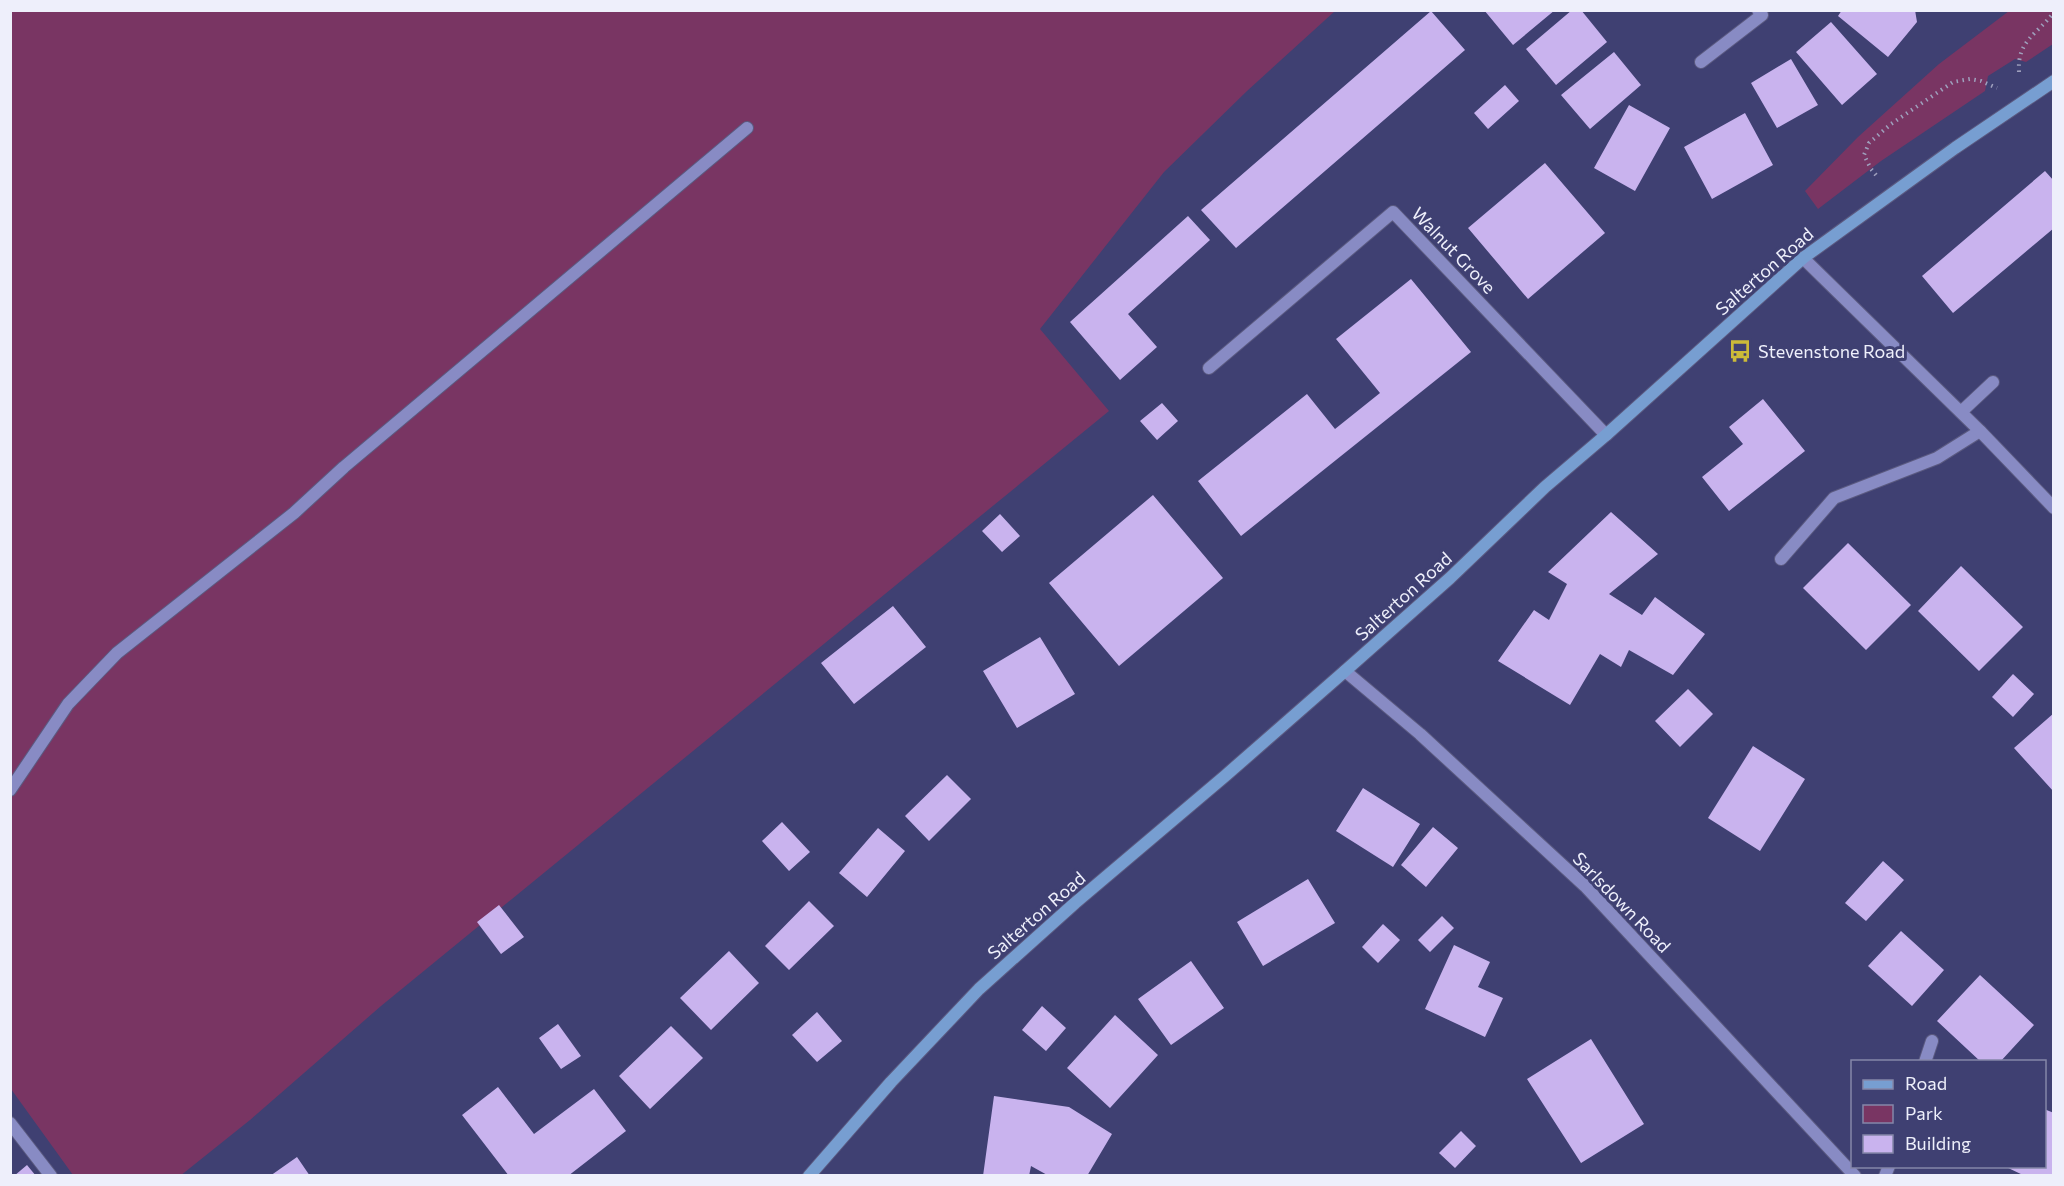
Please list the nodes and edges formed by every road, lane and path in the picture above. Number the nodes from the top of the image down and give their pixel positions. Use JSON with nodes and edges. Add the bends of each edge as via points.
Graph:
{"nodes":[{"id":1,"x":1758,"y":10,"type":"edge"},
{"id":2,"x":2054,"y":12,"type":"edge"},
{"id":3,"x":1701,"y":62,"type":"dead end"},
{"id":4,"x":2019,"y":72,"type":"dead end"},
{"id":5,"x":2054,"y":81,"type":"edge"},
{"id":6,"x":1997,"y":88,"type":"dead end"},
{"id":7,"x":747,"y":128,"type":"dead end"},
{"id":8,"x":1876,"y":175,"type":"dead end"},
{"id":9,"x":1803,"y":258,"type":"junction"},
{"id":10,"x":1209,"y":368,"type":"dead end"},
{"id":11,"x":1993,"y":382,"type":"dead end"},
{"id":12,"x":1960,"y":412,"type":"junction"},
{"id":13,"x":1980,"y":431,"type":"junction"},
{"id":14,"x":1606,"y":435,"type":"junction"},
{"id":15,"x":2054,"y":508,"type":"edge"},
{"id":16,"x":1780,"y":559,"type":"dead end"},
{"id":17,"x":1345,"y":671,"type":"junction"},
{"id":18,"x":10,"y":790,"type":"edge"},
{"id":19,"x":1932,"y":1041,"type":"dead end"},
{"id":20,"x":1927,"y":1060,"type":"edge"},
{"id":21,"x":10,"y":1123,"type":"edge"},
{"id":22,"x":51,"y":1176,"type":"edge"},
{"id":23,"x":808,"y":1176,"type":"edge"},
{"id":24,"x":1855,"y":1176,"type":"edge"}],
"edges":[{"from":1,"to":3,"type":"street","via":[[1762,15]]},
{"from":2,"to":4,"type":"path","via":[[2028,38],[2019,56]]},
{"from":5,"to":9,"type":"main road","name":"Salterton Road"},
{"from":6,"to":8,"type":"path","via":[[1970,79],[1953,82],[1891,124],[1869,142],[1864,155]]},
{"from":7,"to":18,"type":"street","via":[[294,513],[117,653],[68,704]]},
{"from":9,"to":12,"type":"street"},
{"from":9,"to":14,"type":"main road","name":"Salterton Road"},
{"from":10,"to":14,"type":"street","name":"Walnut Grove","via":[[1393,212]]},
{"from":11,"to":12,"type":"street"},
{"from":12,"to":13,"type":"street"},
{"from":13,"to":15,"type":"street"},
{"from":13,"to":16,"type":"street","via":[[1937,458],[1834,498]]},
{"from":14,"to":17,"type":"main road","name":"Salterton Road"},
{"from":17,"to":23,"type":"main road","name":"Salterton Road","via":[[979,989]]},
{"from":17,"to":24,"type":"street","name":"Sarlsdown Road","via":[[1420,734],[1585,886]]},
{"from":19,"to":20,"type":"street"},
{"from":21,"to":22,"type":"street"}]}
